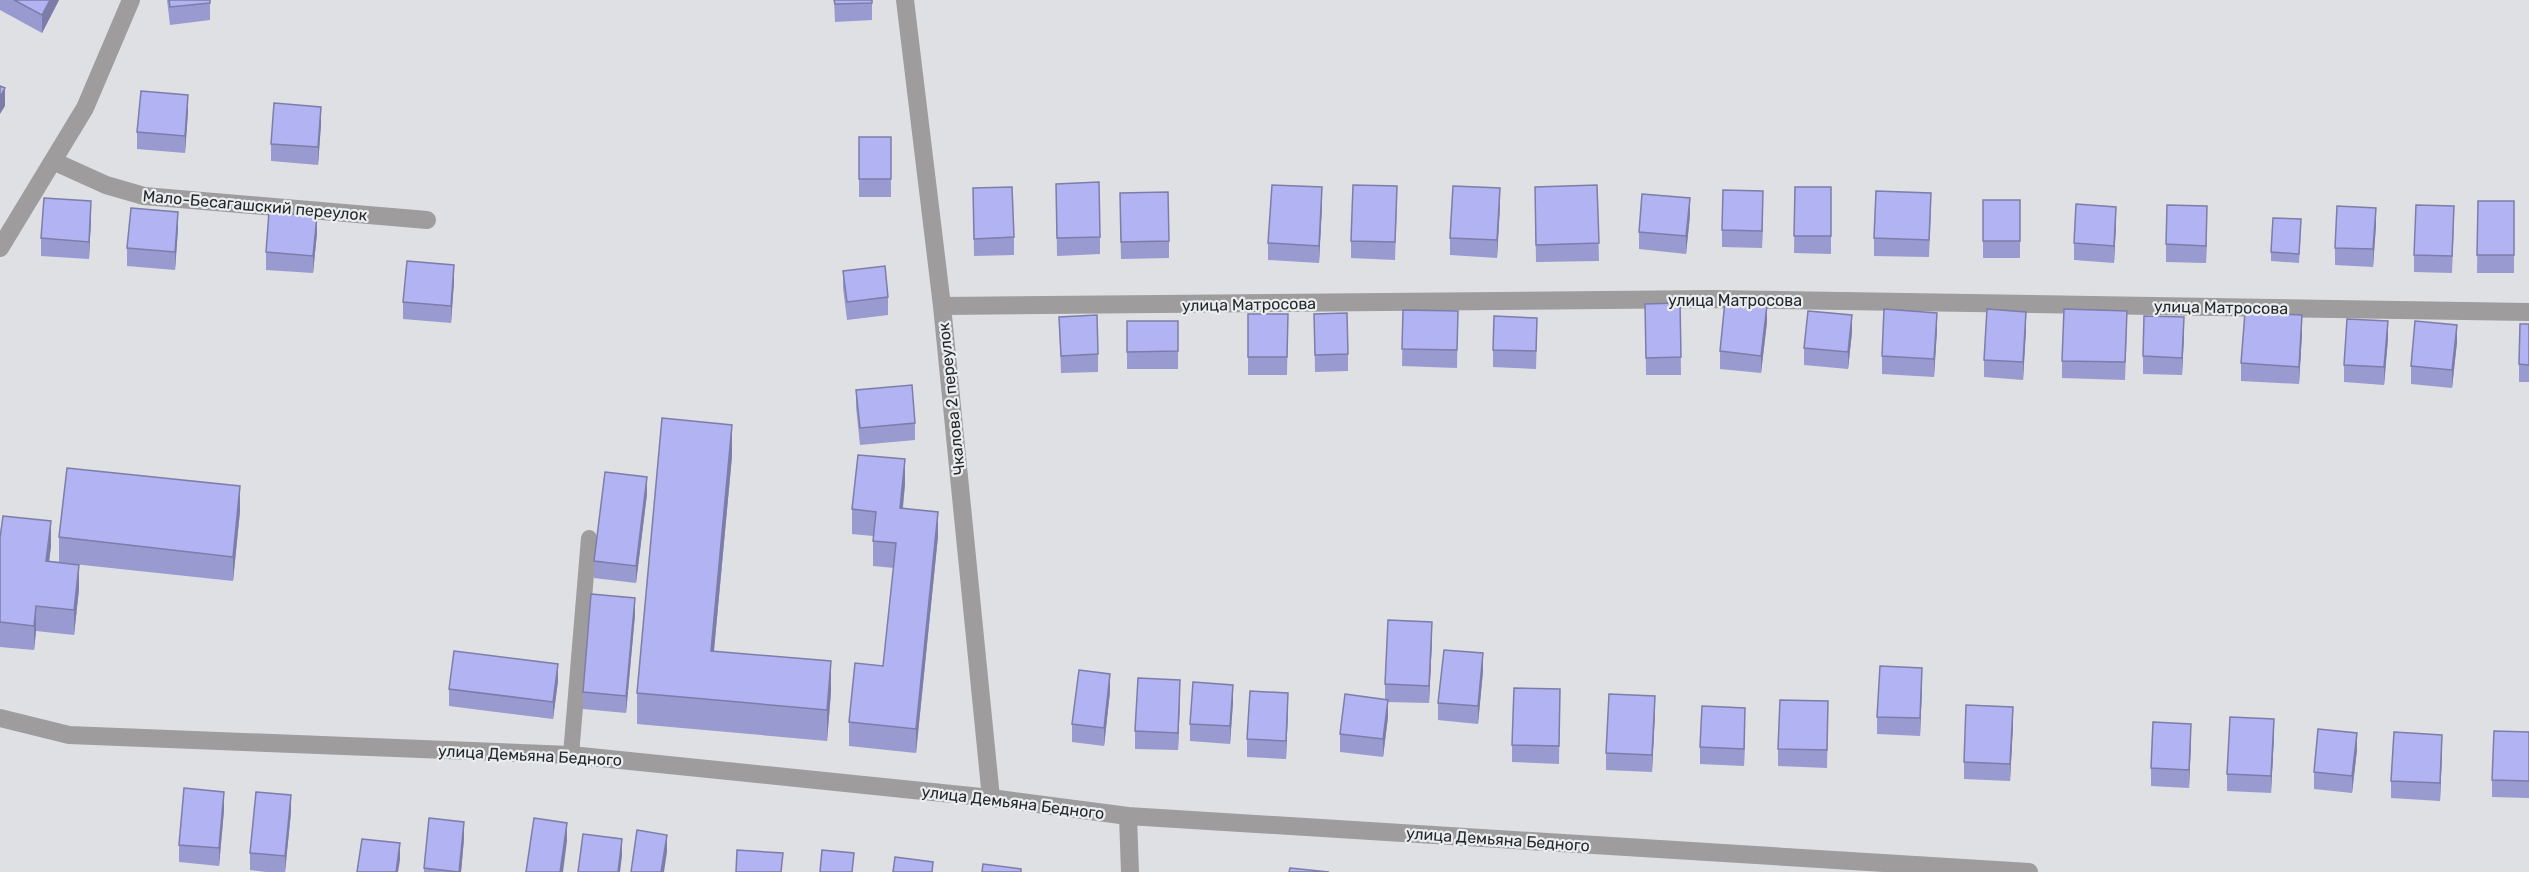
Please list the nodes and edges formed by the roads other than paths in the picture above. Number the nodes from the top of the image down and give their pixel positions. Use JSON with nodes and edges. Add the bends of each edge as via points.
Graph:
{"nodes":[{"id":1,"x":131,"y":0,"type":"edge"},
{"id":2,"x":905,"y":0,"type":"edge"},
{"id":3,"x":53,"y":161,"type":"junction"},
{"id":4,"x":428,"y":220,"type":"dead end"},
{"id":5,"x":0,"y":248,"type":"edge"},
{"id":6,"x":942,"y":306,"type":"junction"},
{"id":7,"x":2529,"y":312,"type":"edge"},
{"id":8,"x":589,"y":538,"type":"dead end"},
{"id":9,"x":0,"y":718,"type":"edge"},
{"id":10,"x":571,"y":755,"type":"junction"},
{"id":11,"x":991,"y":798,"type":"junction"},
{"id":12,"x":1128,"y":816,"type":"junction"},
{"id":13,"x":1130,"y":872,"type":"edge"},
{"id":14,"x":2029,"y":872,"type":"edge"}],
"edges":[{"from":1,"to":3,"type":"street","via":[[85,108]]},
{"from":2,"to":6,"type":"street","name":"Чкалова 2 переулок"},
{"from":3,"to":4,"type":"street","name":"Мало-Бесагашский переулок","via":[[106,185],[144,196]]},
{"from":3,"to":5,"type":"street"},
{"from":6,"to":7,"type":"street","name":"улица Матросова","via":[[1712,299]]},
{"from":6,"to":11,"type":"street","name":"Чкалова 2 переулок"},
{"from":8,"to":10,"type":"lane"},
{"from":9,"to":10,"type":"street","name":"улица Демьяна Бедного","via":[[69,735]]},
{"from":10,"to":11,"type":"street","name":"улица Демьяна Бедного"},
{"from":11,"to":12,"type":"street","name":"улица Демьяна Бедного"},
{"from":12,"to":13,"type":"street"},
{"from":12,"to":14,"type":"street","name":"улица Демьяна Бедного"}]}
